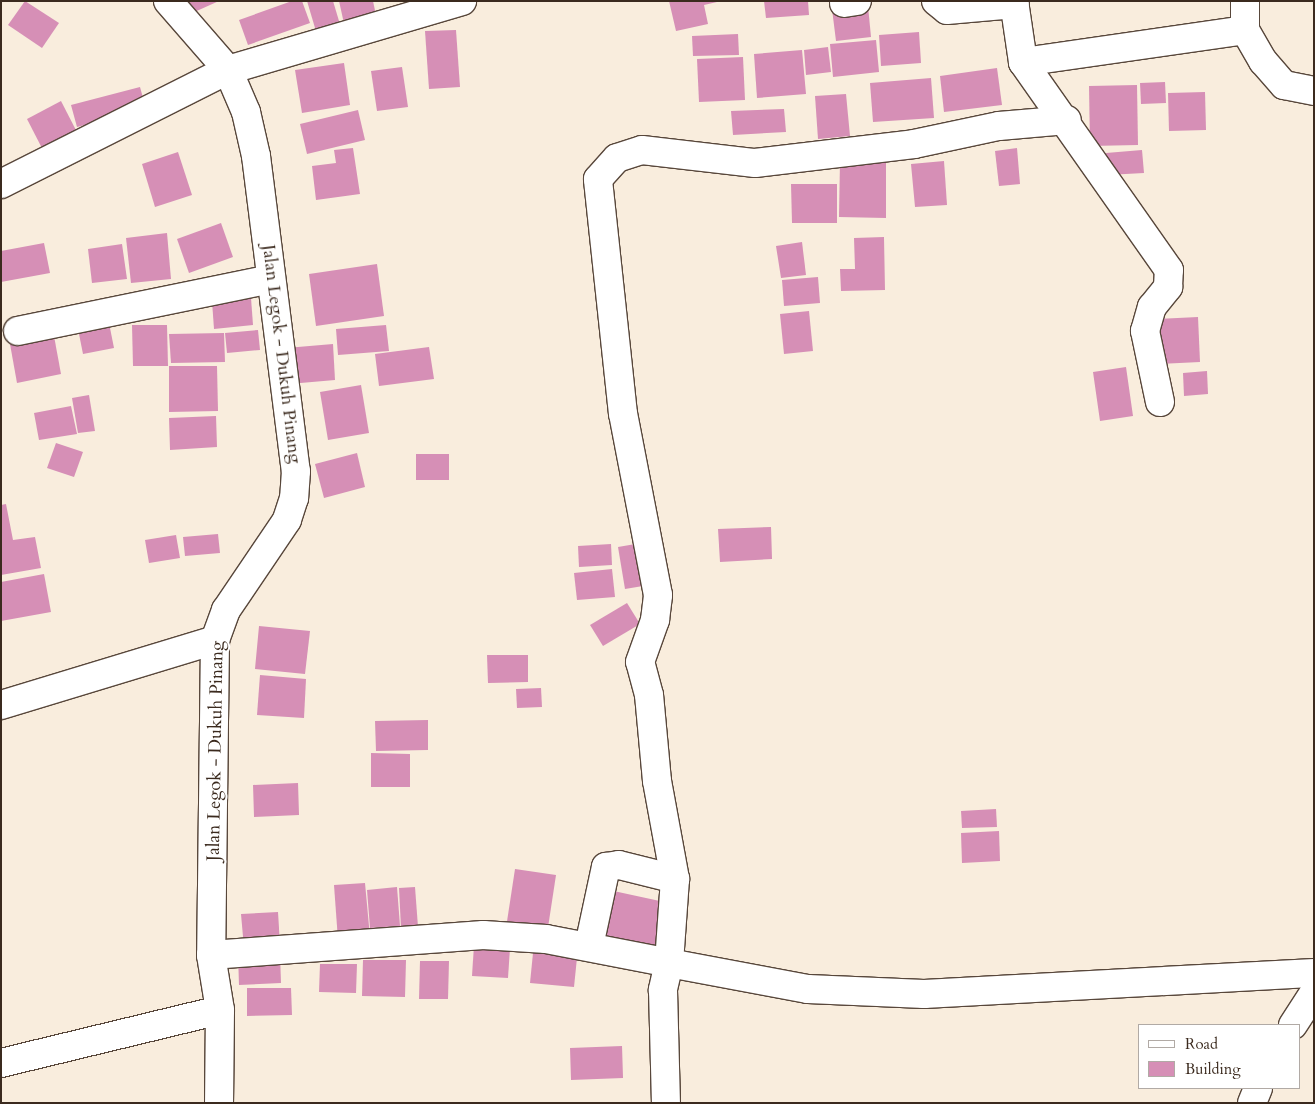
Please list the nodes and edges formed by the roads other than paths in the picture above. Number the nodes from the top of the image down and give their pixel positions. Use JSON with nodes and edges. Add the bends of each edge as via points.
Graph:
{"nodes":[{"id":1,"x":168,"y":1,"type":"edge"},
{"id":2,"x":462,"y":1,"type":"edge"},
{"id":3,"x":936,"y":1,"type":"edge"},
{"id":4,"x":1245,"y":1,"type":"edge"},
{"id":5,"x":1014,"y":2,"type":"edge"},
{"id":6,"x":390,"y":13,"type":"edge"},
{"id":7,"x":1245,"y":30,"type":"junction"},
{"id":8,"x":1023,"y":62,"type":"junction"},
{"id":9,"x":228,"y":70,"type":"junction"},
{"id":10,"x":1314,"y":91,"type":"edge"},
{"id":11,"x":1067,"y":120,"type":"junction"},
{"id":12,"x":1,"y":184,"type":"edge"},
{"id":13,"x":271,"y":279,"type":"junction"},
{"id":14,"x":18,"y":331,"type":"dead end"},
{"id":15,"x":1160,"y":402,"type":"dead end"},
{"id":16,"x":215,"y":640,"type":"junction"},
{"id":17,"x":1,"y":705,"type":"edge"},
{"id":18,"x":675,"y":879,"type":"junction"},
{"id":19,"x":589,"y":946,"type":"junction"},
{"id":20,"x":212,"y":955,"type":"junction"},
{"id":21,"x":669,"y":963,"type":"junction"},
{"id":22,"x":1314,"y":972,"type":"edge"},
{"id":23,"x":1314,"y":993,"type":"edge"},
{"id":24,"x":220,"y":1010,"type":"junction"},
{"id":25,"x":1294,"y":1024,"type":"edge"},
{"id":26,"x":1,"y":1063,"type":"edge"},
{"id":27,"x":1258,"y":1089,"type":"edge"},
{"id":28,"x":219,"y":1103,"type":"edge"},
{"id":29,"x":666,"y":1103,"type":"edge"},
{"id":30,"x":1252,"y":1103,"type":"edge"}],
"edges":[{"from":1,"to":9,"type":"street","name":"Jalan Legok - Dukuh Pinang"},
{"from":2,"to":6,"type":"street"},
{"from":3,"to":5,"type":"street","via":[[947,10]]},
{"from":4,"to":7,"type":"street"},
{"from":5,"to":8,"type":"street"},
{"from":6,"to":9,"type":"street"},
{"from":7,"to":8,"type":"street"},
{"from":7,"to":10,"type":"street","via":[[1263,60],[1284,85]]},
{"from":8,"to":11,"type":"street"},
{"from":9,"to":12,"type":"street"},
{"from":9,"to":13,"type":"street","name":"Jalan Legok - Dukuh Pinang","via":[[246,112],[256,156]]},
{"from":11,"to":15,"type":"street","via":[[1168,270],[1168,287],[1152,307],[1145,331]]},
{"from":11,"to":18,"type":"street","via":[[999,126],[914,144],[755,163],[642,150],[617,158],[598,179],[623,414],[658,595],[656,620],[640,662]]},
{"from":13,"to":14,"type":"street"},
{"from":13,"to":16,"type":"street","name":"Jalan Legok - Dukuh Pinang","via":[[290,407],[294,498],[270,548],[226,610]]},
{"from":16,"to":17,"type":"street"},
{"from":16,"to":20,"type":"street","name":"Jalan Legok - Dukuh Pinang"},
{"from":18,"to":19,"type":"street","via":[[628,866],[606,867]]},
{"from":18,"to":21,"type":"street"},
{"from":19,"to":20,"type":"street","via":[[483,935]]},
{"from":19,"to":21,"type":"street"},
{"from":20,"to":24,"type":"street","name":"Jalan Legok - Dukuh Pinang"},
{"from":21,"to":22,"type":"street","via":[[808,989],[924,994]]},
{"from":21,"to":29,"type":"street","via":[[663,990]]},
{"from":23,"to":25,"type":"street"},
{"from":24,"to":26,"type":"street"},
{"from":24,"to":28,"type":"street","name":"Jalan Legok - Dukuh Pinang"},
{"from":27,"to":30,"type":"street"}]}
